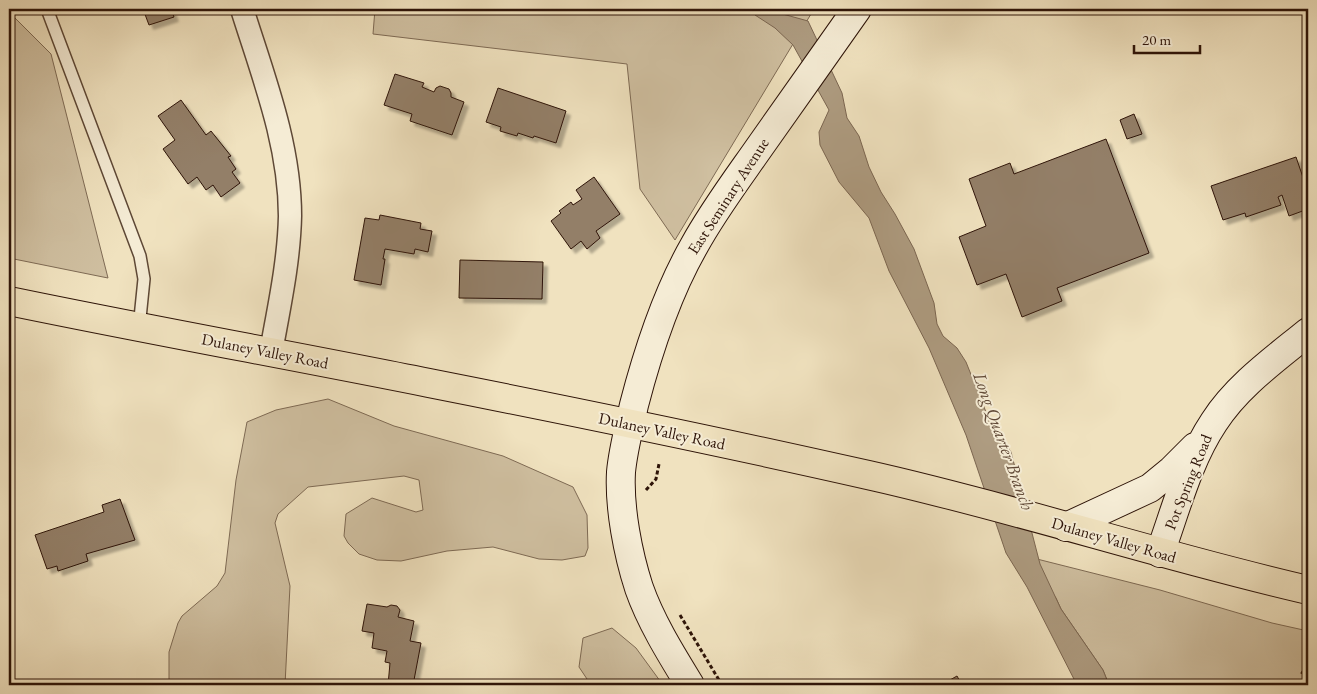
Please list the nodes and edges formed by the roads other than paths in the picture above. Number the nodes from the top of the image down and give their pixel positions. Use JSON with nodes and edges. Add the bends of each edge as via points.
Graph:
{"nodes":[{"id":1,"x":47,"y":9,"type":"edge"},
{"id":2,"x":242,"y":9,"type":"edge"},
{"id":3,"x":857,"y":9,"type":"edge"},
{"id":4,"x":9,"y":301,"type":"edge"},
{"id":5,"x":139,"y":328,"type":"junction"},
{"id":6,"x":1308,"y":332,"type":"edge"},
{"id":7,"x":271,"y":352,"type":"junction"},
{"id":8,"x":629,"y":424,"type":"junction"},
{"id":9,"x":1205,"y":437,"type":"junction"},
{"id":10,"x":1066,"y":527,"type":"junction"},
{"id":11,"x":1160,"y":553,"type":"junction"},
{"id":12,"x":1308,"y":590,"type":"edge"},
{"id":13,"x":690,"y":685,"type":"edge"}],
"edges":[{"from":1,"to":5,"type":"lane","via":[[140,256],[144,278]]},
{"from":2,"to":7,"type":"street","via":[[277,118],[290,215],[287,260]]},
{"from":3,"to":8,"type":"street","name":"East Seminary Avenue","via":[[705,226],[671,293],[650,350]]},
{"from":4,"to":5,"type":"main road","name":"Dulaney Valley Road"},
{"from":5,"to":7,"type":"main road","name":"Dulaney Valley Road"},
{"from":6,"to":9,"type":"street","name":"Pot Spring Road","via":[[1238,392]]},
{"from":7,"to":8,"type":"main road","name":"Dulaney Valley Road"},
{"from":8,"to":10,"type":"main road","name":"Dulaney Valley Road","via":[[864,474]]},
{"from":8,"to":13,"type":"street","name":"East Seminary Avenue","via":[[621,474],[634,569],[647,606]]},
{"from":9,"to":10,"type":"street","via":[[1150,488]]},
{"from":9,"to":11,"type":"street","name":"Pot Spring Road","via":[[1193,461]]},
{"from":10,"to":11,"type":"main road","name":"Dulaney Valley Road"},
{"from":11,"to":12,"type":"main road","name":"Dulaney Valley Road"}]}
